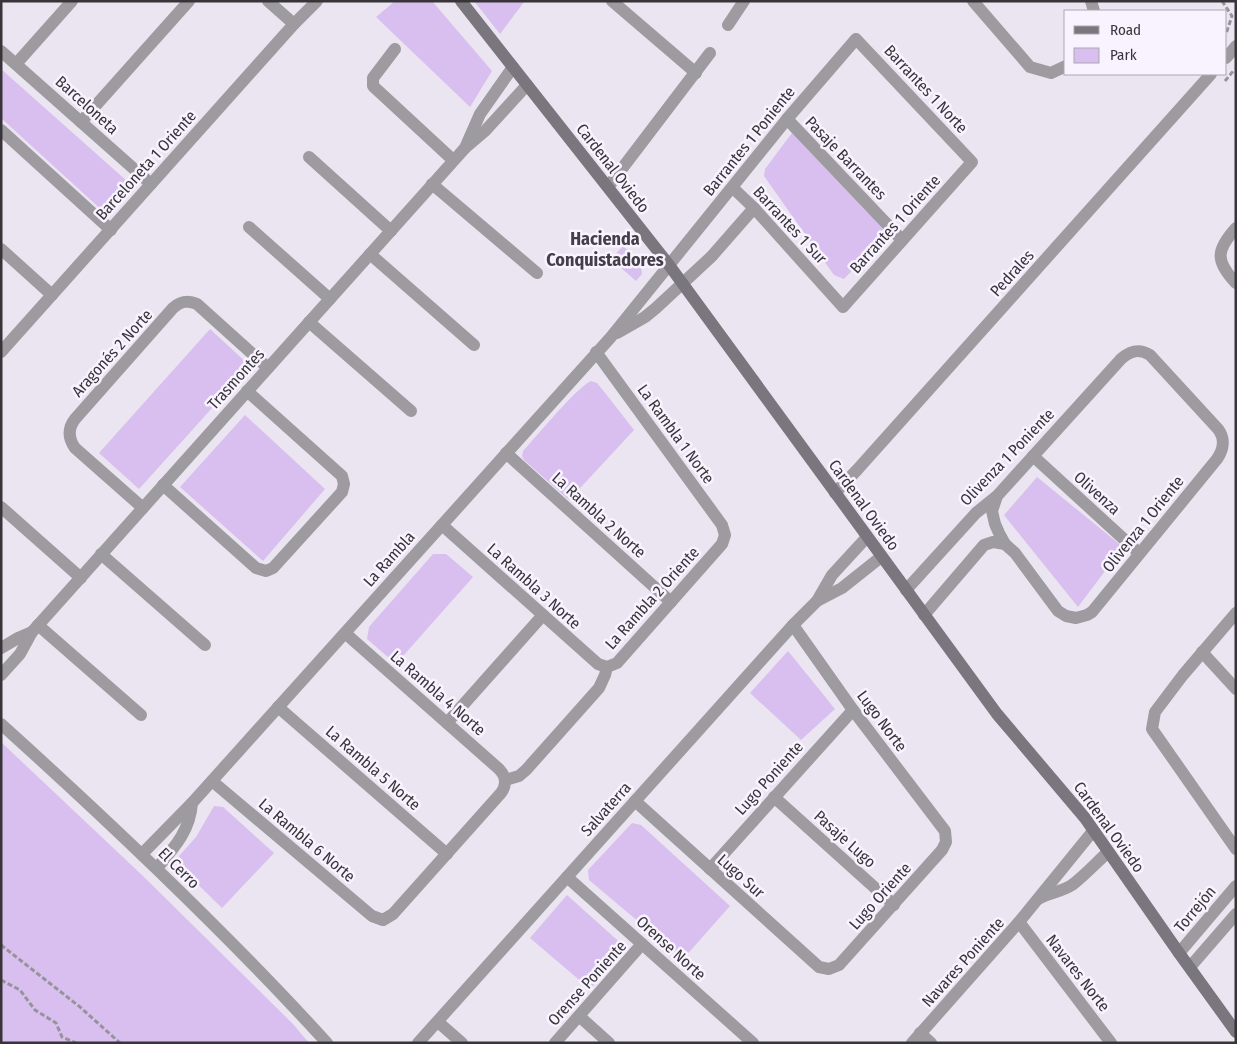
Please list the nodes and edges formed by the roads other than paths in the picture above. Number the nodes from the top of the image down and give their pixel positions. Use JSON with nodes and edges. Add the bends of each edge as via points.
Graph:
{"nodes":[{"id":1,"x":72,"y":1,"type":"edge"},
{"id":2,"x":189,"y":1,"type":"edge"},
{"id":3,"x":268,"y":1,"type":"edge"},
{"id":4,"x":317,"y":1,"type":"edge"},
{"id":5,"x":612,"y":1,"type":"edge"},
{"id":6,"x":744,"y":1,"type":"edge"},
{"id":7,"x":973,"y":1,"type":"edge"},
{"id":8,"x":462,"y":2,"type":"edge"},
{"id":9,"x":294,"y":24,"type":"junction"},
{"id":10,"x":728,"y":25,"type":"dead end"},
{"id":11,"x":856,"y":39,"type":"joint"},
{"id":12,"x":1236,"y":46,"type":"edge"},
{"id":13,"x":395,"y":49,"type":"dead end"},
{"id":14,"x":1,"y":51,"type":"edge"},
{"id":15,"x":710,"y":54,"type":"dead end"},
{"id":16,"x":1227,"y":57,"type":"edge"},
{"id":17,"x":16,"y":64,"type":"junction"},
{"id":18,"x":1064,"y":67,"type":"edge"},
{"id":19,"x":513,"y":68,"type":"junction"},
{"id":20,"x":696,"y":73,"type":"junction"},
{"id":21,"x":1210,"y":75,"type":"edge"},
{"id":22,"x":527,"y":85,"type":"junction"},
{"id":23,"x":787,"y":119,"type":"junction"},
{"id":24,"x":81,"y":122,"type":"junction"},
{"id":25,"x":1,"y":130,"type":"edge"},
{"id":26,"x":465,"y":148,"type":"junction"},
{"id":27,"x":309,"y":157,"type":"dead end"},
{"id":28,"x":454,"y":160,"type":"junction"},
{"id":29,"x":972,"y":162,"type":"joint"},
{"id":30,"x":151,"y":184,"type":"junction"},
{"id":31,"x":432,"y":184,"type":"junction"},
{"id":32,"x":608,"y":187,"type":"junction"},
{"id":33,"x":732,"y":188,"type":"junction"},
{"id":34,"x":754,"y":208,"type":"junction"},
{"id":35,"x":249,"y":227,"type":"dead end"},
{"id":36,"x":1236,"y":228,"type":"edge"},
{"id":37,"x":111,"y":230,"type":"junction"},
{"id":38,"x":391,"y":231,"type":"junction"},
{"id":39,"x":902,"y":240,"type":"junction"},
{"id":40,"x":1,"y":249,"type":"edge"},
{"id":41,"x":370,"y":254,"type":"junction"},
{"id":42,"x":669,"y":265,"type":"junction"},
{"id":43,"x":537,"y":273,"type":"dead end"},
{"id":44,"x":1236,"y":282,"type":"edge"},
{"id":45,"x":683,"y":283,"type":"junction"},
{"id":46,"x":52,"y":295,"type":"junction"},
{"id":47,"x":330,"y":299,"type":"junction"},
{"id":48,"x":843,"y":307,"type":"joint"},
{"id":49,"x":309,"y":322,"type":"junction"},
{"id":50,"x":610,"y":337,"type":"junction"},
{"id":51,"x":474,"y":345,"type":"dead end"},
{"id":52,"x":1135,"y":351,"type":"joint"},
{"id":53,"x":1,"y":352,"type":"edge"},
{"id":54,"x":596,"y":352,"type":"junction"},
{"id":55,"x":268,"y":368,"type":"junction"},
{"id":56,"x":247,"y":392,"type":"junction"},
{"id":57,"x":411,"y":411,"type":"dead end"},
{"id":58,"x":506,"y":453,"type":"junction"},
{"id":59,"x":1033,"y":456,"type":"junction"},
{"id":60,"x":163,"y":485,"type":"junction"},
{"id":61,"x":835,"y":493,"type":"junction"},
{"id":62,"x":997,"y":496,"type":"junction"},
{"id":63,"x":1,"y":506,"type":"edge"},
{"id":64,"x":143,"y":508,"type":"junction"},
{"id":65,"x":442,"y":525,"type":"junction"},
{"id":66,"x":725,"y":536,"type":"joint"},
{"id":67,"x":867,"y":537,"type":"junction"},
{"id":68,"x":1005,"y":544,"type":"junction"},
{"id":69,"x":1140,"y":553,"type":"junction"},
{"id":70,"x":101,"y":554,"type":"junction"},
{"id":71,"x":881,"y":556,"type":"junction"},
{"id":72,"x":81,"y":578,"type":"junction"},
{"id":73,"x":906,"y":590,"type":"junction"},
{"id":74,"x":816,"y":601,"type":"junction"},
{"id":75,"x":671,"y":602,"type":"junction"},
{"id":76,"x":1236,"y":613,"type":"edge"},
{"id":77,"x":543,"y":615,"type":"junction"},
{"id":78,"x":924,"y":615,"type":"junction"},
{"id":79,"x":792,"y":625,"type":"junction"},
{"id":80,"x":35,"y":629,"type":"junction"},
{"id":81,"x":345,"y":633,"type":"junction"},
{"id":82,"x":205,"y":646,"type":"dead end"},
{"id":83,"x":1,"y":648,"type":"edge"},
{"id":84,"x":1202,"y":652,"type":"junction"},
{"id":85,"x":606,"y":667,"type":"junction"},
{"id":86,"x":1,"y":675,"type":"edge"},
{"id":87,"x":1236,"y":689,"type":"edge"},
{"id":88,"x":278,"y":707,"type":"junction"},
{"id":89,"x":853,"y":710,"type":"junction"},
{"id":90,"x":141,"y":715,"type":"dead end"},
{"id":91,"x":447,"y":723,"type":"junction"},
{"id":92,"x":1,"y":724,"type":"edge"},
{"id":93,"x":505,"y":780,"type":"junction"},
{"id":94,"x":212,"y":781,"type":"junction"},
{"id":95,"x":774,"y":797,"type":"junction"},
{"id":96,"x":635,"y":801,"type":"junction"},
{"id":97,"x":192,"y":803,"type":"junction"},
{"id":98,"x":1093,"y":830,"type":"junction"},
{"id":99,"x":946,"y":836,"type":"joint"},
{"id":100,"x":1236,"y":849,"type":"edge"},
{"id":101,"x":1108,"y":852,"type":"junction"},
{"id":102,"x":142,"y":854,"type":"junction"},
{"id":103,"x":447,"y":854,"type":"junction"},
{"id":104,"x":157,"y":868,"type":"junction"},
{"id":105,"x":710,"y":869,"type":"junction"},
{"id":106,"x":567,"y":877,"type":"junction"},
{"id":107,"x":1236,"y":886,"type":"edge"},
{"id":108,"x":1036,"y":901,"type":"junction"},
{"id":109,"x":894,"y":905,"type":"junction"},
{"id":110,"x":1236,"y":914,"type":"edge"},
{"id":111,"x":1020,"y":922,"type":"junction"},
{"id":112,"x":642,"y":944,"type":"junction"},
{"id":113,"x":1179,"y":953,"type":"junction"},
{"id":114,"x":1190,"y":968,"type":"junction"},
{"id":115,"x":829,"y":969,"type":"joint"},
{"id":116,"x":579,"y":1016,"type":"junction"},
{"id":117,"x":438,"y":1022,"type":"junction"},
{"id":118,"x":1236,"y":1032,"type":"edge"},
{"id":119,"x":916,"y":1038,"type":"edge"},
{"id":120,"x":420,"y":1042,"type":"edge"},
{"id":121,"x":327,"y":1043,"type":"edge"},
{"id":122,"x":462,"y":1043,"type":"edge"},
{"id":123,"x":555,"y":1043,"type":"edge"},
{"id":124,"x":609,"y":1043,"type":"edge"},
{"id":125,"x":753,"y":1043,"type":"edge"},
{"id":126,"x":931,"y":1043,"type":"edge"},
{"id":127,"x":1111,"y":1043,"type":"edge"}],
"edges":[{"from":1,"to":17,"type":"street"},
{"from":2,"to":24,"type":"street"},
{"from":3,"to":9,"type":"street"},
{"from":4,"to":9,"type":"street","name":"Barceloneta 1 Oriente"},
{"from":5,"to":20,"type":"street"},
{"from":6,"to":10,"type":"street"},
{"from":7,"to":18,"type":"street","via":[[1030,66],[1052,73]]},
{"from":8,"to":19,"type":"street","name":"Cardenal Oviedo"},
{"from":9,"to":30,"type":"street","name":"Barceloneta 1 Oriente"},
{"from":11,"to":23,"type":"street","name":"Barrantes 1 Poniente"},
{"from":11,"to":29,"type":"street","name":"Barrantes 1 Norte"},
{"from":12,"to":16,"type":"street"},
{"from":13,"to":28,"type":"street","via":[[372,78],[373,86]]},
{"from":14,"to":17,"type":"street","name":"Barceloneta"},
{"from":15,"to":20,"type":"street"},
{"from":17,"to":24,"type":"street","name":"Barceloneta"},
{"from":19,"to":22,"type":"street","name":"Cardenal Oviedo"},
{"from":19,"to":26,"type":"street","name":"Trasmontes","via":[[480,114]]},
{"from":20,"to":32,"type":"street"},
{"from":21,"to":61,"type":"street","name":"Pedrales"},
{"from":22,"to":26,"type":"street","name":"Trasmontes","via":[[486,131]]},
{"from":22,"to":32,"type":"street","name":"Cardenal Oviedo"},
{"from":23,"to":33,"type":"street","name":"Barrantes 1 Poniente"},
{"from":23,"to":39,"type":"street","name":"Pasaje Barrantes"},
{"from":24,"to":30,"type":"street","name":"Barceloneta"},
{"from":25,"to":37,"type":"street"},
{"from":26,"to":28,"type":"street","name":"Trasmontes"},
{"from":27,"to":38,"type":"street"},
{"from":28,"to":31,"type":"street","name":"Trasmontes"},
{"from":29,"to":39,"type":"street","name":"Barrantes 1 Oriente"},
{"from":30,"to":37,"type":"street","name":"Barceloneta 1 Oriente"},
{"from":31,"to":38,"type":"street","name":"Trasmontes"},
{"from":31,"to":43,"type":"street"},
{"from":32,"to":42,"type":"street","name":"Cardenal Oviedo"},
{"from":33,"to":34,"type":"street","name":"Barrantes 1 Sur"},
{"from":33,"to":42,"type":"street","name":"Barrantes 1 Poniente"},
{"from":34,"to":45,"type":"street"},
{"from":34,"to":48,"type":"street","name":"Barrantes 1 Sur"},
{"from":35,"to":47,"type":"street"},
{"from":36,"to":44,"type":"street","via":[[1222,244],[1220,253],[1221,265]]},
{"from":37,"to":46,"type":"street","name":"Barceloneta 1 Oriente"},
{"from":38,"to":41,"type":"street","name":"Trasmontes"},
{"from":39,"to":48,"type":"street","name":"Barrantes 1 Oriente"},
{"from":40,"to":46,"type":"street"},
{"from":41,"to":47,"type":"street","name":"Trasmontes"},
{"from":41,"to":51,"type":"street"},
{"from":42,"to":45,"type":"street","name":"Cardenal Oviedo"},
{"from":42,"to":50,"type":"street","name":"La Rambla"},
{"from":45,"to":50,"type":"street","name":"La Rambla","via":[[645,317]]},
{"from":45,"to":61,"type":"street","name":"Cardenal Oviedo"},
{"from":46,"to":53,"type":"street","name":"Barceloneta 1 Oriente"},
{"from":47,"to":49,"type":"street","name":"Trasmontes"},
{"from":49,"to":55,"type":"street","name":"Trasmontes"},
{"from":49,"to":57,"type":"street"},
{"from":50,"to":54,"type":"street","name":"La Rambla"},
{"from":52,"to":59,"type":"street","name":"Olivenza 1 Poniente","via":[[1121,359]]},
{"from":52,"to":69,"type":"street","name":"Olivenza 1 Oriente","via":[[1150,355],[1218,429],[1223,446]]},
{"from":54,"to":58,"type":"street","name":"La Rambla"},
{"from":54,"to":66,"type":"street","name":"La Rambla 1 Norte","via":[[722,525]]},
{"from":55,"to":56,"type":"street","name":"Trasmontes"},
{"from":55,"to":64,"type":"street","name":"Aragonés 2 Norte","via":[[192,302],[177,304],[167,315],[75,419],[69,433],[75,448]]},
{"from":56,"to":60,"type":"street","name":"Trasmontes"},
{"from":56,"to":60,"type":"street","via":[[342,476],[342,492],[273,568],[266,571],[256,568]]},
{"from":58,"to":65,"type":"street","name":"La Rambla"},
{"from":58,"to":75,"type":"street","name":"La Rambla 2 Norte"},
{"from":59,"to":62,"type":"street","name":"Olivenza 1 Poniente"},
{"from":59,"to":69,"type":"street","name":"Olivenza"},
{"from":60,"to":64,"type":"street","name":"Trasmontes"},
{"from":61,"to":67,"type":"street","name":"Cardenal Oviedo"},
{"from":62,"to":68,"type":"street","via":[[992,511]]},
{"from":62,"to":73,"type":"street","name":"Olivenza 1 Poniente","via":[[976,513]]},
{"from":63,"to":72,"type":"street"},
{"from":64,"to":70,"type":"street","name":"Trasmontes"},
{"from":65,"to":77,"type":"street","name":"La Rambla 3 Norte"},
{"from":65,"to":81,"type":"street","name":"La Rambla"},
{"from":66,"to":75,"type":"street","name":"La Rambla 2 Oriente","via":[[722,544]]},
{"from":67,"to":71,"type":"street","name":"Cardenal Oviedo"},
{"from":67,"to":74,"type":"street","name":"Salvaterra","via":[[832,575]]},
{"from":68,"to":69,"type":"street","name":"Olivenza 1 Oriente","via":[[1058,611],[1076,618],[1092,612]]},
{"from":68,"to":78,"type":"street","via":[[994,542],[984,545]]},
{"from":70,"to":72,"type":"street","name":"Trasmontes"},
{"from":70,"to":82,"type":"street"},
{"from":71,"to":73,"type":"street","name":"Cardenal Oviedo"},
{"from":71,"to":74,"type":"street","name":"Salvaterra","via":[[842,588]]},
{"from":72,"to":80,"type":"street","name":"Trasmontes"},
{"from":73,"to":78,"type":"street","name":"Cardenal Oviedo"},
{"from":74,"to":79,"type":"street","name":"Salvaterra"},
{"from":75,"to":85,"type":"street","name":"La Rambla 2 Oriente","via":[[616,663]]},
{"from":76,"to":84,"type":"street"},
{"from":77,"to":85,"type":"street","name":"La Rambla 3 Norte","via":[[598,664]]},
{"from":77,"to":91,"type":"street"},
{"from":78,"to":98,"type":"street","name":"Cardenal Oviedo","via":[[997,714]]},
{"from":79,"to":89,"type":"street","name":"Lugo Norte"},
{"from":79,"to":96,"type":"street","name":"Salvaterra"},
{"from":80,"to":83,"type":"street","name":"Trasmontes"},
{"from":80,"to":86,"type":"street","name":"Trasmontes","via":[[20,654]]},
{"from":80,"to":90,"type":"street"},
{"from":81,"to":88,"type":"street","name":"La Rambla"},
{"from":81,"to":91,"type":"street","name":"La Rambla 4 Norte"},
{"from":84,"to":87,"type":"street"},
{"from":84,"to":100,"type":"street","via":[[1155,712],[1152,729]]},
{"from":85,"to":93,"type":"street","name":"La Rambla 2 Oriente","via":[[599,688],[526,770]]},
{"from":88,"to":94,"type":"street","name":"La Rambla"},
{"from":88,"to":103,"type":"street","name":"La Rambla 5 Norte"},
{"from":89,"to":95,"type":"street","name":"Lugo Poniente"},
{"from":89,"to":99,"type":"street","name":"Lugo Norte","via":[[940,822]]},
{"from":91,"to":93,"type":"street","name":"La Rambla 4 Norte","via":[[499,769]]},
{"from":92,"to":102,"type":"street","name":"El Cerro"},
{"from":93,"to":103,"type":"street","via":[[501,793]]},
{"from":94,"to":97,"type":"street","name":"La Rambla"},
{"from":94,"to":103,"type":"street","name":"La Rambla 6 Norte","via":[[372,916],[383,920],[390,917]]},
{"from":95,"to":105,"type":"street","name":"Lugo Poniente"},
{"from":95,"to":109,"type":"street","name":"Pasaje Lugo"},
{"from":96,"to":105,"type":"street","name":"Lugo Sur"},
{"from":96,"to":106,"type":"street","name":"Salvaterra"},
{"from":97,"to":102,"type":"street","name":"La Rambla"},
{"from":97,"to":104,"type":"street","name":"La Rambla","via":[[186,830]]},
{"from":98,"to":101,"type":"street","name":"Cardenal Oviedo"},
{"from":98,"to":108,"type":"street","name":"Navares Poniente"},
{"from":99,"to":109,"type":"street","name":"Lugo Oriente","via":[[946,845]]},
{"from":101,"to":108,"type":"street","name":"Navares Poniente","via":[[1072,885]]},
{"from":101,"to":113,"type":"street","name":"Cardenal Oviedo"},
{"from":102,"to":104,"type":"street","name":"El Cerro"},
{"from":104,"to":121,"type":"street","name":"El Cerro"},
{"from":105,"to":115,"type":"street","name":"Lugo Sur","via":[[815,964]]},
{"from":106,"to":112,"type":"street","name":"Orense Norte"},
{"from":106,"to":117,"type":"street","name":"Salvaterra"},
{"from":107,"to":113,"type":"street","name":"Torrejón"},
{"from":108,"to":111,"type":"street","name":"Navares Poniente"},
{"from":109,"to":115,"type":"street","name":"Lugo Oriente","via":[[843,962]]},
{"from":110,"to":114,"type":"street","name":"Torrejón"},
{"from":111,"to":119,"type":"street","name":"Navares Poniente"},
{"from":111,"to":127,"type":"street","name":"Navares Norte"},
{"from":112,"to":116,"type":"street","name":"Orense Poniente"},
{"from":112,"to":125,"type":"street","name":"Orense Norte"},
{"from":113,"to":114,"type":"street","name":"Cardenal Oviedo"},
{"from":114,"to":118,"type":"street","name":"Cardenal Oviedo"},
{"from":116,"to":123,"type":"street","name":"Orense Poniente"},
{"from":116,"to":124,"type":"street"},
{"from":117,"to":120,"type":"street","name":"Salvaterra"},
{"from":117,"to":122,"type":"street"},
{"from":119,"to":126,"type":"street"}]}
